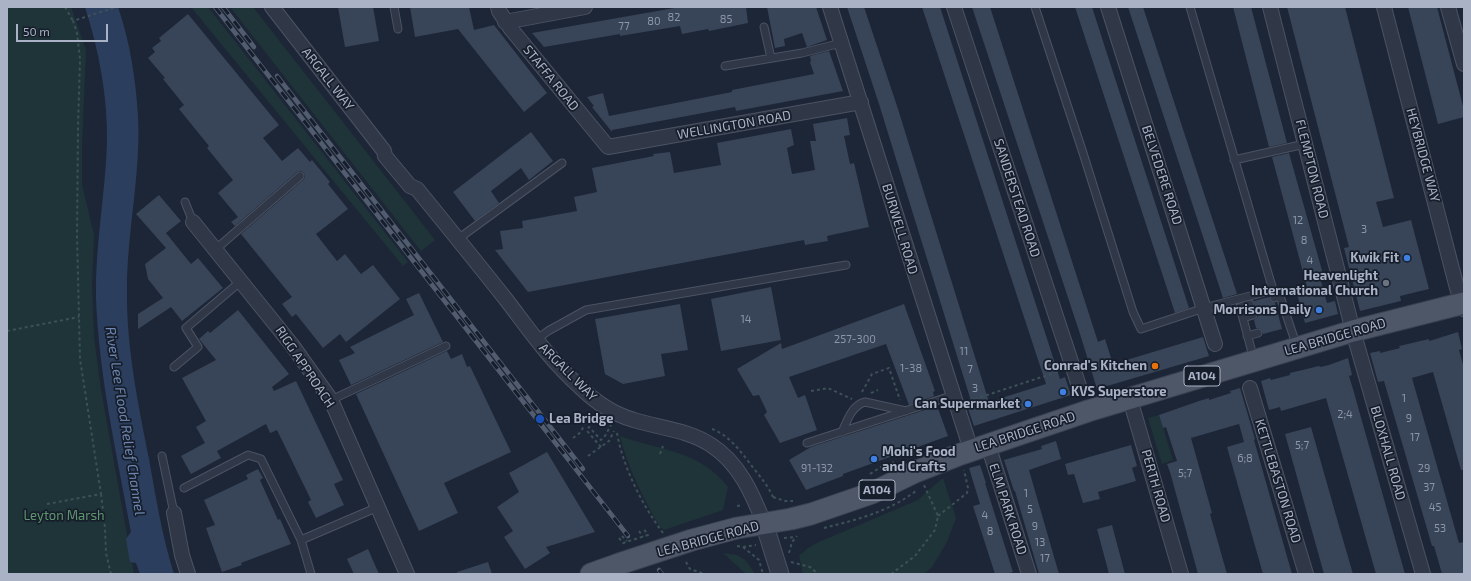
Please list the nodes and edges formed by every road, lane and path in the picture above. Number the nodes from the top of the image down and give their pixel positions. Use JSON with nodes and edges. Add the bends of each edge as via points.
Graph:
{"nodes":[{"id":1,"x":65,"y":7,"type":"edge"},
{"id":2,"x":116,"y":7,"type":"edge"},
{"id":3,"x":272,"y":7,"type":"edge"},
{"id":4,"x":394,"y":7,"type":"edge"},
{"id":5,"x":498,"y":7,"type":"edge"},
{"id":6,"x":585,"y":7,"type":"edge"},
{"id":7,"x":830,"y":7,"type":"edge"},
{"id":8,"x":954,"y":7,"type":"edge"},
{"id":9,"x":1035,"y":7,"type":"edge"},
{"id":10,"x":1108,"y":7,"type":"edge"},
{"id":11,"x":1190,"y":7,"type":"edge"},
{"id":12,"x":1270,"y":7,"type":"edge"},
{"id":13,"x":1384,"y":7,"type":"edge"},
{"id":14,"x":1448,"y":7,"type":"edge"},
{"id":15,"x":73,"y":21,"type":"junction"},
{"id":16,"x":505,"y":22,"type":"junction"},
{"id":17,"x":764,"y":27,"type":"dead end"},
{"id":18,"x":398,"y":30,"type":"dead end"},
{"id":19,"x":841,"y":43,"type":"junction"},
{"id":20,"x":771,"y":58,"type":"junction"},
{"id":21,"x":1464,"y":64,"type":"edge"},
{"id":22,"x":725,"y":66,"type":"dead end"},
{"id":23,"x":861,"y":102,"type":"junction"},
{"id":24,"x":1305,"y":144,"type":"junction"},
{"id":25,"x":608,"y":147,"type":"joint"},
{"id":26,"x":1234,"y":160,"type":"junction"},
{"id":27,"x":562,"y":163,"type":"dead end"},
{"id":28,"x":300,"y":176,"type":"dead end"},
{"id":29,"x":186,"y":202,"type":"dead end"},
{"id":30,"x":193,"y":222,"type":"joint"},
{"id":31,"x":458,"y":239,"type":"junction"},
{"id":32,"x":216,"y":249,"type":"junction"},
{"id":33,"x":846,"y":264,"type":"dead end"},
{"id":34,"x":241,"y":281,"type":"junction"},
{"id":35,"x":1274,"y":298,"type":"dead end"},
{"id":36,"x":1250,"y":304,"type":"dead end"},
{"id":37,"x":1463,"y":305,"type":"edge"},
{"id":38,"x":1204,"y":308,"type":"junction"},
{"id":39,"x":1253,"y":315,"type":"dead end"},
{"id":40,"x":79,"y":317,"type":"junction"},
{"id":41,"x":1243,"y":318,"type":"junction"},
{"id":42,"x":1289,"y":324,"type":"junction"},
{"id":43,"x":1281,"y":326,"type":"dead end"},
{"id":44,"x":7,"y":331,"type":"edge"},
{"id":45,"x":1353,"y":331,"type":"junction"},
{"id":46,"x":1258,"y":333,"type":"dead end"},
{"id":47,"x":1247,"y":336,"type":"junction"},
{"id":48,"x":536,"y":340,"type":"junction"},
{"id":49,"x":1215,"y":344,"type":"dead end"},
{"id":50,"x":446,"y":346,"type":"dead end"},
{"id":51,"x":1297,"y":348,"type":"junction"},
{"id":52,"x":1254,"y":360,"type":"junction"},
{"id":53,"x":174,"y":367,"type":"dead end"},
{"id":54,"x":1072,"y":367,"type":"junction"},
{"id":55,"x":1250,"y":388,"type":"dead end"},
{"id":56,"x":1080,"y":389,"type":"dead end"},
{"id":57,"x":811,"y":391,"type":"dead end"},
{"id":58,"x":1130,"y":398,"type":"junction"},
{"id":59,"x":331,"y":400,"type":"junction"},
{"id":60,"x":860,"y":400,"type":"junction"},
{"id":61,"x":956,"y":400,"type":"junction"},
{"id":62,"x":884,"y":406,"type":"junction"},
{"id":63,"x":591,"y":411,"type":"dead end"},
{"id":64,"x":906,"y":411,"type":"junction"},
{"id":65,"x":610,"y":427,"type":"dead end"},
{"id":66,"x":614,"y":431,"type":"dead end"},
{"id":67,"x":842,"y":432,"type":"junction"},
{"id":68,"x":617,"y":433,"type":"dead end"},
{"id":69,"x":573,"y":438,"type":"dead end"},
{"id":70,"x":807,"y":443,"type":"dead end"},
{"id":71,"x":663,"y":446,"type":"dead end"},
{"id":72,"x":601,"y":447,"type":"junction"},
{"id":73,"x":974,"y":453,"type":"junction"},
{"id":74,"x":660,"y":454,"type":"dead end"},
{"id":75,"x":162,"y":456,"type":"dead end"},
{"id":76,"x":588,"y":456,"type":"dead end"},
{"id":77,"x":924,"y":485,"type":"dead end"},
{"id":78,"x":184,"y":488,"type":"dead end"},
{"id":79,"x":101,"y":494,"type":"junction"},
{"id":80,"x":773,"y":497,"type":"dead end"},
{"id":81,"x":785,"y":501,"type":"dead end"},
{"id":82,"x":47,"y":504,"type":"dead end"},
{"id":83,"x":741,"y":505,"type":"dead end"},
{"id":84,"x":737,"y":506,"type":"dead end"},
{"id":85,"x":378,"y":507,"type":"junction"},
{"id":86,"x":174,"y":513,"type":"joint"},
{"id":87,"x":938,"y":516,"type":"junction"},
{"id":88,"x":764,"y":524,"type":"junction"},
{"id":89,"x":643,"y":528,"type":"dead end"},
{"id":90,"x":639,"y":531,"type":"dead end"},
{"id":91,"x":622,"y":536,"type":"dead end"},
{"id":92,"x":643,"y":536,"type":"junction"},
{"id":93,"x":667,"y":537,"type":"dead end"},
{"id":94,"x":619,"y":538,"type":"dead end"},
{"id":95,"x":784,"y":538,"type":"dead end"},
{"id":96,"x":301,"y":540,"type":"junction"},
{"id":97,"x":627,"y":541,"type":"junction"},
{"id":98,"x":754,"y":545,"type":"dead end"},
{"id":99,"x":738,"y":546,"type":"dead end"},
{"id":100,"x":743,"y":547,"type":"junction"},
{"id":101,"x":788,"y":556,"type":"dead end"},
{"id":102,"x":686,"y":562,"type":"dead end"},
{"id":103,"x":784,"y":568,"type":"edge"},
{"id":104,"x":111,"y":574,"type":"edge"},
{"id":105,"x":188,"y":574,"type":"edge"},
{"id":106,"x":311,"y":574,"type":"edge"},
{"id":107,"x":407,"y":574,"type":"edge"},
{"id":108,"x":591,"y":574,"type":"edge"},
{"id":109,"x":705,"y":574,"type":"edge"},
{"id":110,"x":763,"y":574,"type":"edge"},
{"id":111,"x":818,"y":574,"type":"edge"},
{"id":112,"x":891,"y":574,"type":"edge"},
{"id":113,"x":1029,"y":574,"type":"edge"},
{"id":114,"x":1181,"y":574,"type":"edge"},
{"id":115,"x":1306,"y":574,"type":"edge"},
{"id":116,"x":1423,"y":574,"type":"edge"}],
"edges":[{"from":1,"to":15,"type":"path"},
{"from":2,"to":15,"type":"path"},
{"from":3,"to":31,"type":"street","name":"ARGALL WAY","via":[[384,151],[392,152],[418,183],[417,189]]},
{"from":4,"to":18,"type":"lane"},
{"from":5,"to":16,"type":"street","name":"STAFFA ROAD"},
{"from":6,"to":16,"type":"street"},
{"from":7,"to":19,"type":"street","name":"BURWELL ROAD"},
{"from":8,"to":54,"type":"street","name":"SANDERSTEAD ROAD"},
{"from":9,"to":38,"type":"lane","via":[[1133,312],[1141,329]]},
{"from":10,"to":38,"type":"street","name":"BELVEDERE ROAD"},
{"from":11,"to":26,"type":"lane"},
{"from":12,"to":24,"type":"street","name":"FLEMPTON ROAD"},
{"from":13,"to":37,"type":"street","name":"HEYBRIDGE WAY"},
{"from":14,"to":21,"type":"street"},
{"from":15,"to":40,"type":"path","via":[[80,59],[77,236]]},
{"from":16,"to":25,"type":"street","name":"STAFFA ROAD"},
{"from":17,"to":20,"type":"lane"},
{"from":19,"to":20,"type":"lane"},
{"from":19,"to":23,"type":"street","name":"BURWELL ROAD"},
{"from":20,"to":22,"type":"lane"},
{"from":23,"to":25,"type":"street","name":"WELLINGTON ROAD"},
{"from":23,"to":61,"type":"street","name":"BURWELL ROAD"},
{"from":24,"to":26,"type":"lane"},
{"from":24,"to":45,"type":"street","name":"FLEMPTON ROAD"},
{"from":26,"to":38,"type":"lane","via":[[1273,290]]},
{"from":27,"to":31,"type":"lane"},
{"from":28,"to":32,"type":"lane"},
{"from":29,"to":30,"type":"lane"},
{"from":30,"to":32,"type":"street","name":"RIGG APPROACH"},
{"from":31,"to":48,"type":"street","name":"ARGALL WAY"},
{"from":32,"to":34,"type":"street","name":"RIGG APPROACH"},
{"from":33,"to":48,"type":"lane","via":[[586,310]]},
{"from":34,"to":53,"type":"lane","via":[[186,328],[198,347]]},
{"from":34,"to":59,"type":"street","name":"RIGG APPROACH","via":[[292,345]]},
{"from":35,"to":42,"type":"lane","via":[[1280,296],[1280,308]]},
{"from":36,"to":41,"type":"lane","via":[[1240,307]]},
{"from":37,"to":45,"type":"main road","name":"LEA BRIDGE ROAD","number":"A104"},
{"from":38,"to":49,"type":"street","name":"BELVEDERE ROAD"},
{"from":39,"to":41,"type":"lane"},
{"from":40,"to":44,"type":"path"},
{"from":40,"to":79,"type":"path","via":[[80,359]]},
{"from":41,"to":47,"type":"lane"},
{"from":42,"to":43,"type":"lane"},
{"from":42,"to":51,"type":"lane"},
{"from":45,"to":51,"type":"main road","name":"LEA BRIDGE ROAD","number":"A104"},
{"from":45,"to":116,"type":"street","name":"BLOXHALL ROAD"},
{"from":46,"to":47,"type":"lane"},
{"from":47,"to":52,"type":"lane"},
{"from":48,"to":88,"type":"street","name":"ARGALL WAY","via":[[578,385],[605,408],[633,420],[692,436],[712,445],[733,465],[750,488]]},
{"from":50,"to":59,"type":"lane"},
{"from":51,"to":52,"type":"main road","name":"LEA BRIDGE ROAD","number":"A104"},
{"from":52,"to":58,"type":"main road","name":"LEA BRIDGE ROAD","number":"A104"},
{"from":54,"to":56,"type":"street","name":"SANDERSTEAD ROAD"},
{"from":54,"to":61,"type":"path"},
{"from":55,"to":115,"type":"street","name":"KETTLEBASTON ROAD"},
{"from":57,"to":60,"type":"path","via":[[828,388]]},
{"from":58,"to":73,"type":"main road","name":"LEA BRIDGE ROAD","number":"A104"},
{"from":58,"to":114,"type":"street","name":"PERTH ROAD"},
{"from":59,"to":85,"type":"street","name":"RIGG APPROACH"},
{"from":60,"to":62,"type":"lane"},
{"from":60,"to":62,"type":"path","via":[[872,374],[889,368],[901,400]]},
{"from":60,"to":67,"type":"lane"},
{"from":61,"to":64,"type":"lane"},
{"from":61,"to":73,"type":"street","name":"BURWELL ROAD"},
{"from":62,"to":64,"type":"lane"},
{"from":63,"to":69,"type":"path","via":[[581,432]]},
{"from":64,"to":67,"type":"lane"},
{"from":65,"to":72,"type":"path","via":[[601,440],[589,427],[587,431]]},
{"from":66,"to":72,"type":"path","via":[[609,441]]},
{"from":67,"to":70,"type":"lane"},
{"from":68,"to":93,"type":"path","via":[[633,481],[654,521]]},
{"from":71,"to":74,"type":"path"},
{"from":72,"to":76,"type":"path"},
{"from":73,"to":87,"type":"path","via":[[968,493]]},
{"from":73,"to":88,"type":"main road","name":"LEA BRIDGE ROAD","number":"A104","via":[[915,472],[851,501],[811,514]]},
{"from":73,"to":113,"type":"street","name":"ELM PARK ROAD"},
{"from":75,"to":86,"type":"lane"},
{"from":77,"to":87,"type":"path"},
{"from":78,"to":96,"type":"lane","via":[[248,455],[261,459]]},
{"from":79,"to":82,"type":"path"},
{"from":79,"to":104,"type":"path","via":[[106,553]]},
{"from":80,"to":81,"type":"path"},
{"from":83,"to":84,"type":"path"},
{"from":85,"to":96,"type":"lane"},
{"from":85,"to":107,"type":"street","name":"RIGG APPROACH"},
{"from":86,"to":105,"type":"street"},
{"from":87,"to":112,"type":"path","via":[[935,530],[914,556]]},
{"from":88,"to":103,"type":"street"},
{"from":88,"to":108,"type":"main road","name":"LEA BRIDGE ROAD","number":"A104","bridge":true,"via":[[692,540]]},
{"from":89,"to":92,"type":"path","via":[[648,535]]},
{"from":90,"to":92,"type":"path"},
{"from":91,"to":97,"type":"path"},
{"from":92,"to":97,"type":"path"},
{"from":94,"to":97,"type":"path","via":[[623,543]]},
{"from":95,"to":101,"type":"path","via":[[796,536]]},
{"from":96,"to":106,"type":"lane"},
{"from":98,"to":100,"type":"path"},
{"from":99,"to":100,"type":"path","name":"LEA BRIDGE ROAD"},
{"from":100,"to":110,"type":"path","via":[[759,560]]},
{"from":102,"to":109,"type":"path","via":[[690,569]]},
{"from":103,"to":111,"type":"path","via":[[810,567]]}]}
